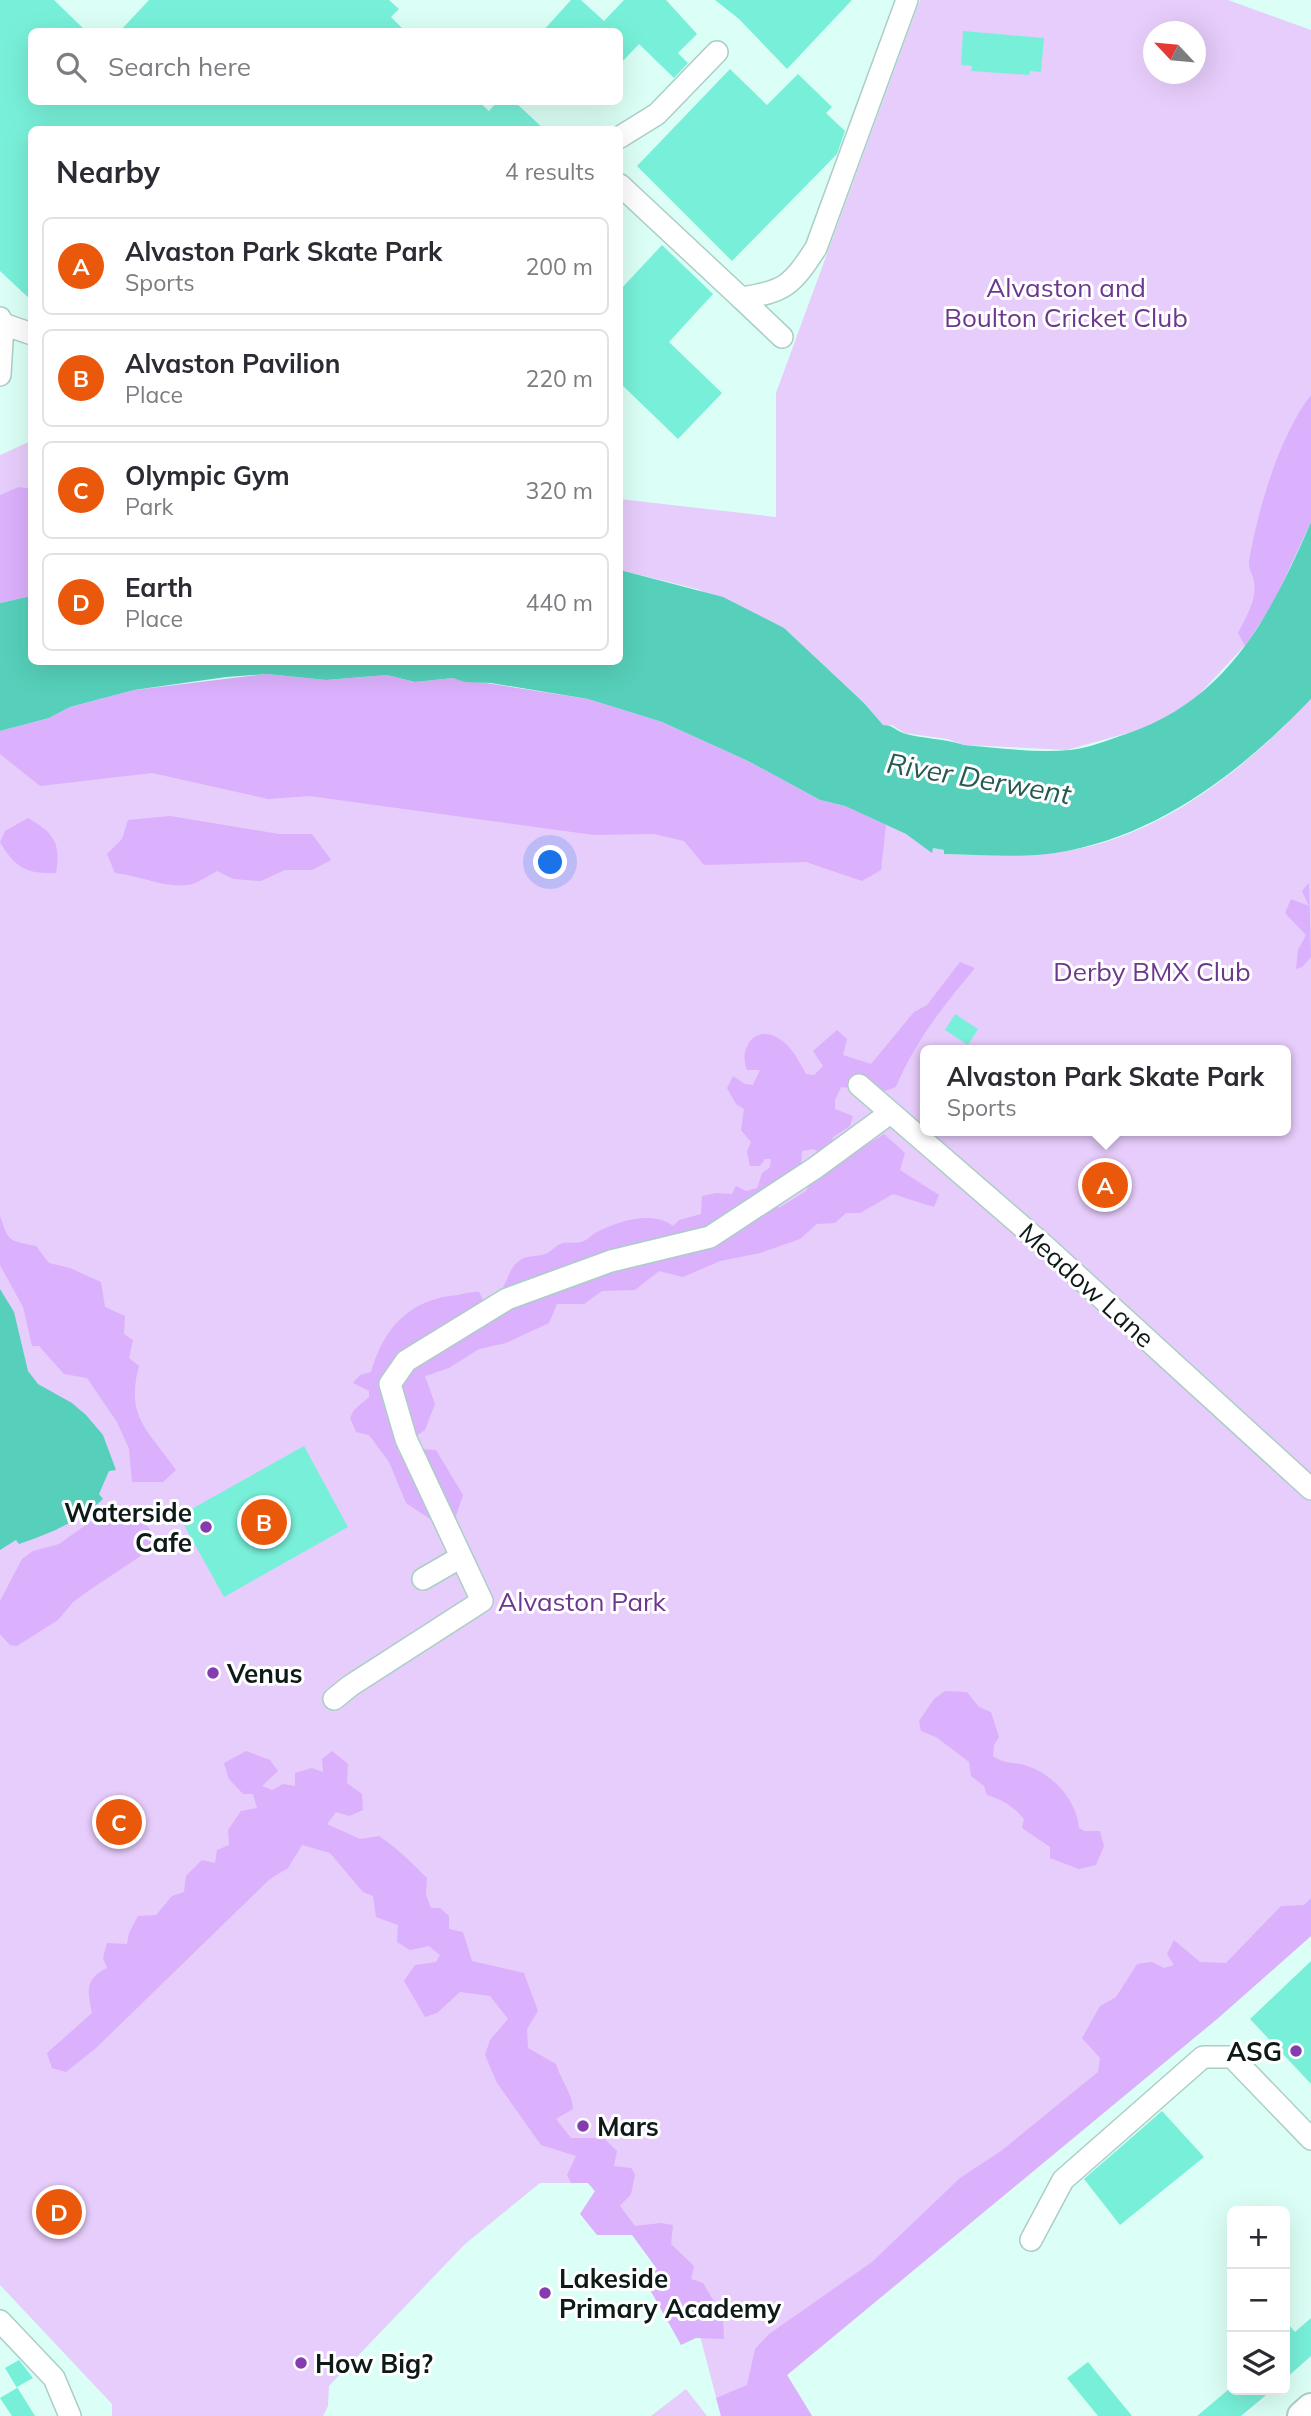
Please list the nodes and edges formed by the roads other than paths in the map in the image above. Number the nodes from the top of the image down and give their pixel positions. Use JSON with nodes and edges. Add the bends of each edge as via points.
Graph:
{"nodes":[{"id":1,"x":907,"y":0,"type":"edge"},
{"id":2,"x":717,"y":52,"type":"dead end"},
{"id":3,"x":623,"y":135,"type":"edge"},
{"id":4,"x":623,"y":189,"type":"edge"},
{"id":5,"x":741,"y":298,"type":"junction"},
{"id":6,"x":2,"y":321,"type":"edge"},
{"id":7,"x":28,"y":332,"type":"edge"},
{"id":8,"x":782,"y":337,"type":"dead end"},
{"id":9,"x":0,"y":375,"type":"edge"},
{"id":10,"x":859,"y":1085,"type":"dead end"},
{"id":11,"x":890,"y":1113,"type":"junction"},
{"id":12,"x":1311,"y":1489,"type":"edge"},
{"id":13,"x":461,"y":1557,"type":"junction"},
{"id":14,"x":423,"y":1579,"type":"dead end"},
{"id":15,"x":334,"y":1699,"type":"dead end"},
{"id":16,"x":1311,"y":2139,"type":"edge"},
{"id":17,"x":1031,"y":2240,"type":"dead end"},
{"id":18,"x":0,"y":2321,"type":"edge"},
{"id":19,"x":1311,"y":2408,"type":"edge"},
{"id":20,"x":69,"y":2413,"type":"edge"},
{"id":21,"x":1301,"y":2416,"type":"edge"}],
"edges":[{"from":1,"to":5,"type":"lane","via":[[817,248],[795,280],[769,294]]},
{"from":2,"to":3,"type":"lane","via":[[657,114]]},
{"from":4,"to":5,"type":"lane"},
{"from":5,"to":8,"type":"lane"},
{"from":6,"to":7,"type":"lane"},
{"from":6,"to":9,"type":"lane"},
{"from":10,"to":11,"type":"lane","name":"Meadow Lane"},
{"from":11,"to":12,"type":"lane","name":"Meadow Lane","via":[[1047,1248]]},
{"from":11,"to":13,"type":"lane","via":[[710,1237],[611,1261],[508,1300],[406,1361],[390,1384],[406,1439]]},
{"from":13,"to":14,"type":"lane"},
{"from":13,"to":15,"type":"lane","via":[[482,1601]]},
{"from":16,"to":17,"type":"lane","via":[[1232,2057],[1203,2057],[1063,2179]]},
{"from":18,"to":20,"type":"lane","via":[[54,2378]]},
{"from":19,"to":21,"type":"main road"}]}
